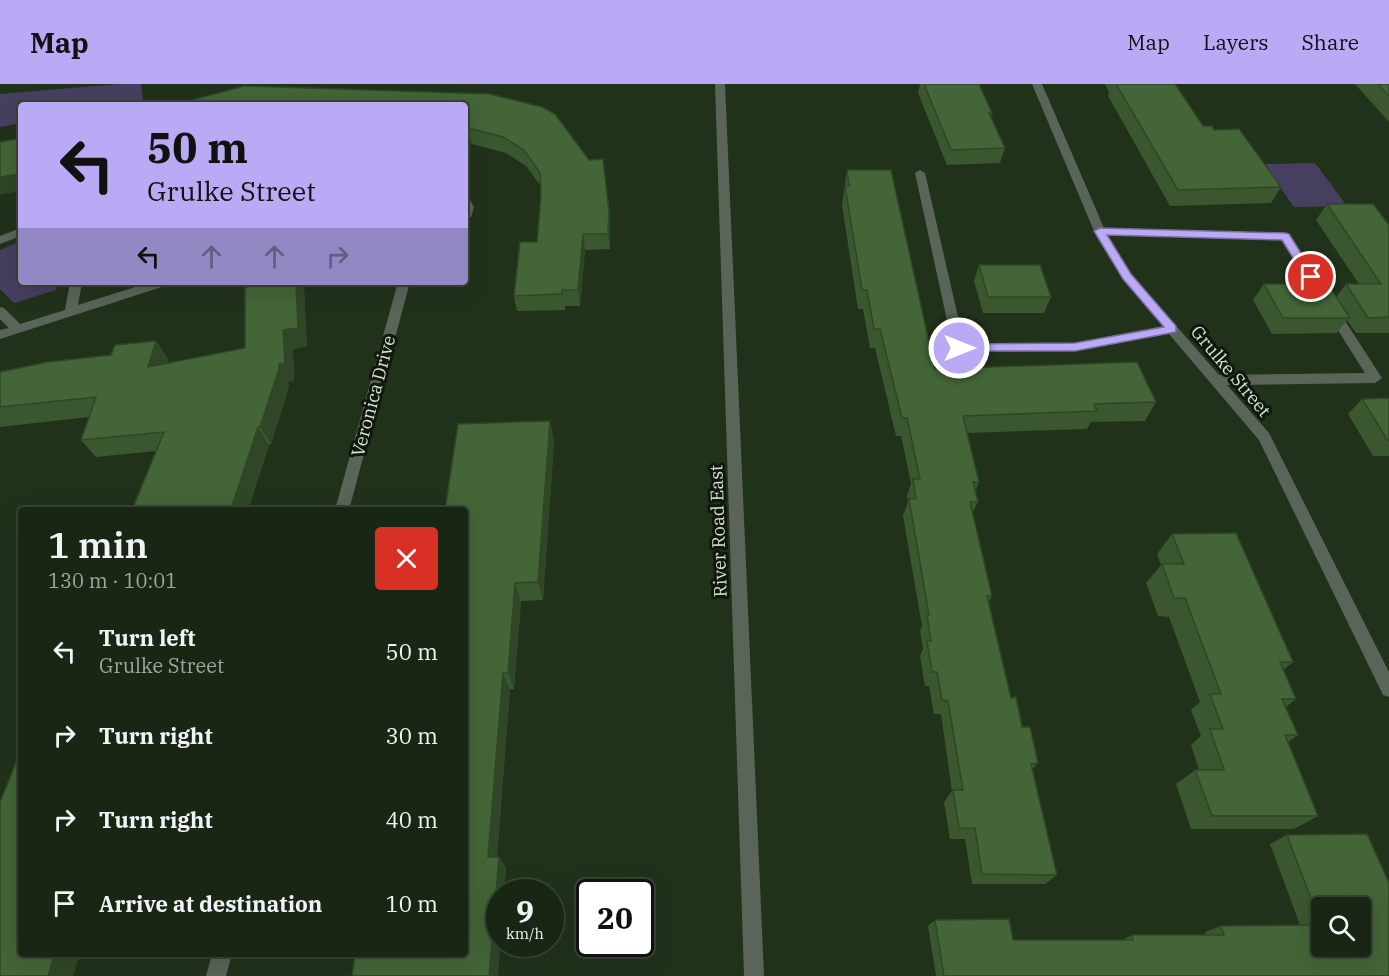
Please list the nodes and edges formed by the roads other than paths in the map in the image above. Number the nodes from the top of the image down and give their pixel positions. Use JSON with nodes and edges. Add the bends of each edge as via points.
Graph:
{"nodes":[{"id":1,"x":720,"y":84,"type":"edge"},
{"id":2,"x":1037,"y":84,"type":"edge"},
{"id":3,"x":920,"y":173,"type":"dead end"},
{"id":4,"x":1100,"y":231,"type":"junction"},
{"id":5,"x":18,"y":233,"type":"edge"},
{"id":6,"x":0,"y":240,"type":"edge"},
{"id":7,"x":76,"y":285,"type":"edge"},
{"id":8,"x":155,"y":285,"type":"edge"},
{"id":9,"x":403,"y":285,"type":"edge"},
{"id":10,"x":0,"y":310,"type":"edge"},
{"id":11,"x":71,"y":312,"type":"junction"},
{"id":12,"x":17,"y":329,"type":"junction"},
{"id":13,"x":1172,"y":329,"type":"junction"},
{"id":14,"x":0,"y":335,"type":"edge"},
{"id":15,"x":1215,"y":380,"type":"junction"},
{"id":16,"x":343,"y":507,"type":"edge"},
{"id":17,"x":1389,"y":689,"type":"edge"},
{"id":18,"x":221,"y":957,"type":"edge"},
{"id":19,"x":216,"y":976,"type":"edge"},
{"id":20,"x":754,"y":976,"type":"edge"}],
"edges":[{"from":1,"to":20,"type":"street","name":"River Road East"},
{"from":2,"to":4,"type":"street","name":"Grulke Street"},
{"from":3,"to":13,"type":"street","via":[[959,348],[1075,347]]},
{"from":4,"to":13,"type":"street","name":"Grulke Street","via":[[1127,276]]},
{"from":4,"to":15,"type":"street","via":[[1285,237],[1375,378]]},
{"from":5,"to":6,"type":"street"},
{"from":7,"to":11,"type":"street"},
{"from":8,"to":11,"type":"street"},
{"from":9,"to":16,"type":"street","name":"Veronica Drive"},
{"from":10,"to":12,"type":"street"},
{"from":11,"to":12,"type":"street"},
{"from":12,"to":14,"type":"street"},
{"from":13,"to":15,"type":"street","name":"Grulke Street"},
{"from":15,"to":17,"type":"street","name":"Grulke Street","via":[[1264,437]]},
{"from":18,"to":19,"type":"street"}]}
